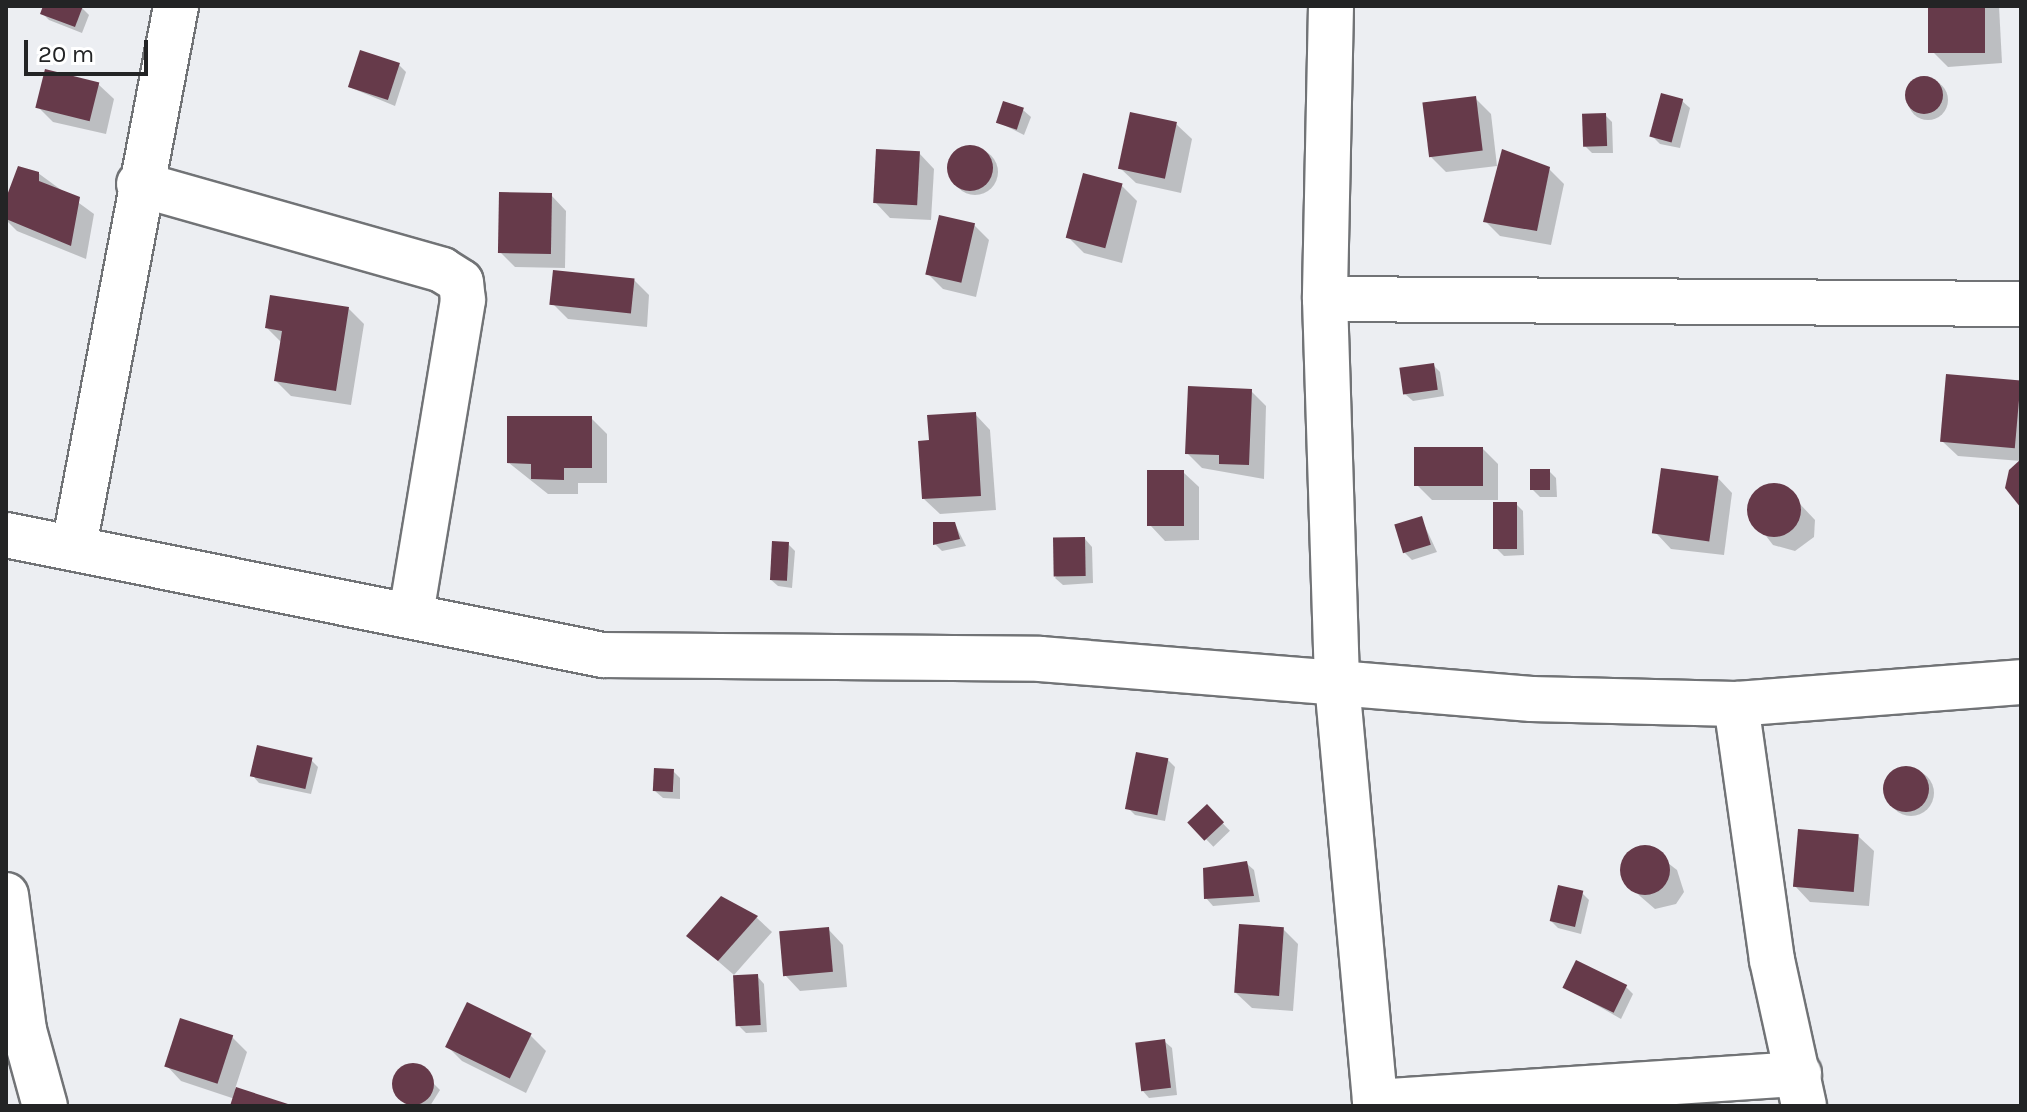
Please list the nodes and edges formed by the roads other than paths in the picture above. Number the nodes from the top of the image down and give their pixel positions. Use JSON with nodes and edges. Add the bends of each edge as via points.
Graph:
{"nodes":[{"id":1,"x":176,"y":6,"type":"edge"},
{"id":2,"x":1331,"y":6,"type":"edge"},
{"id":3,"x":139,"y":184,"type":"junction"},
{"id":4,"x":1325,"y":299,"type":"junction"},
{"id":5,"x":2021,"y":304,"type":"edge"},
{"id":6,"x":6,"y":535,"type":"edge"},
{"id":7,"x":74,"y":546,"type":"junction"},
{"id":8,"x":411,"y":613,"type":"junction"},
{"id":9,"x":2021,"y":682,"type":"edge"},
{"id":10,"x":1337,"y":683,"type":"junction"},
{"id":11,"x":1736,"y":704,"type":"junction"},
{"id":12,"x":6,"y":895,"type":"edge"},
{"id":13,"x":1801,"y":1090,"type":"edge"},
{"id":14,"x":1376,"y":1104,"type":"edge"},
{"id":15,"x":45,"y":1106,"type":"edge"}],
"edges":[{"from":1,"to":3,"type":"street"},
{"from":2,"to":4,"type":"street"},
{"from":3,"to":7,"type":"street"},
{"from":3,"to":8,"type":"street","via":[[442,270],[461,282],[463,300]]},
{"from":4,"to":5,"type":"street"},
{"from":4,"to":10,"type":"street"},
{"from":6,"to":7,"type":"street"},
{"from":7,"to":8,"type":"street"},
{"from":8,"to":10,"type":"street","via":[[638,658],[1040,659]]},
{"from":9,"to":11,"type":"street"},
{"from":10,"to":11,"type":"street","via":[[1531,699]]},
{"from":10,"to":14,"type":"street"},
{"from":11,"to":13,"type":"street","via":[[1772,960]]},
{"from":12,"to":15,"type":"street","via":[[24,1030]]},
{"from":13,"to":14,"type":"street"}]}
